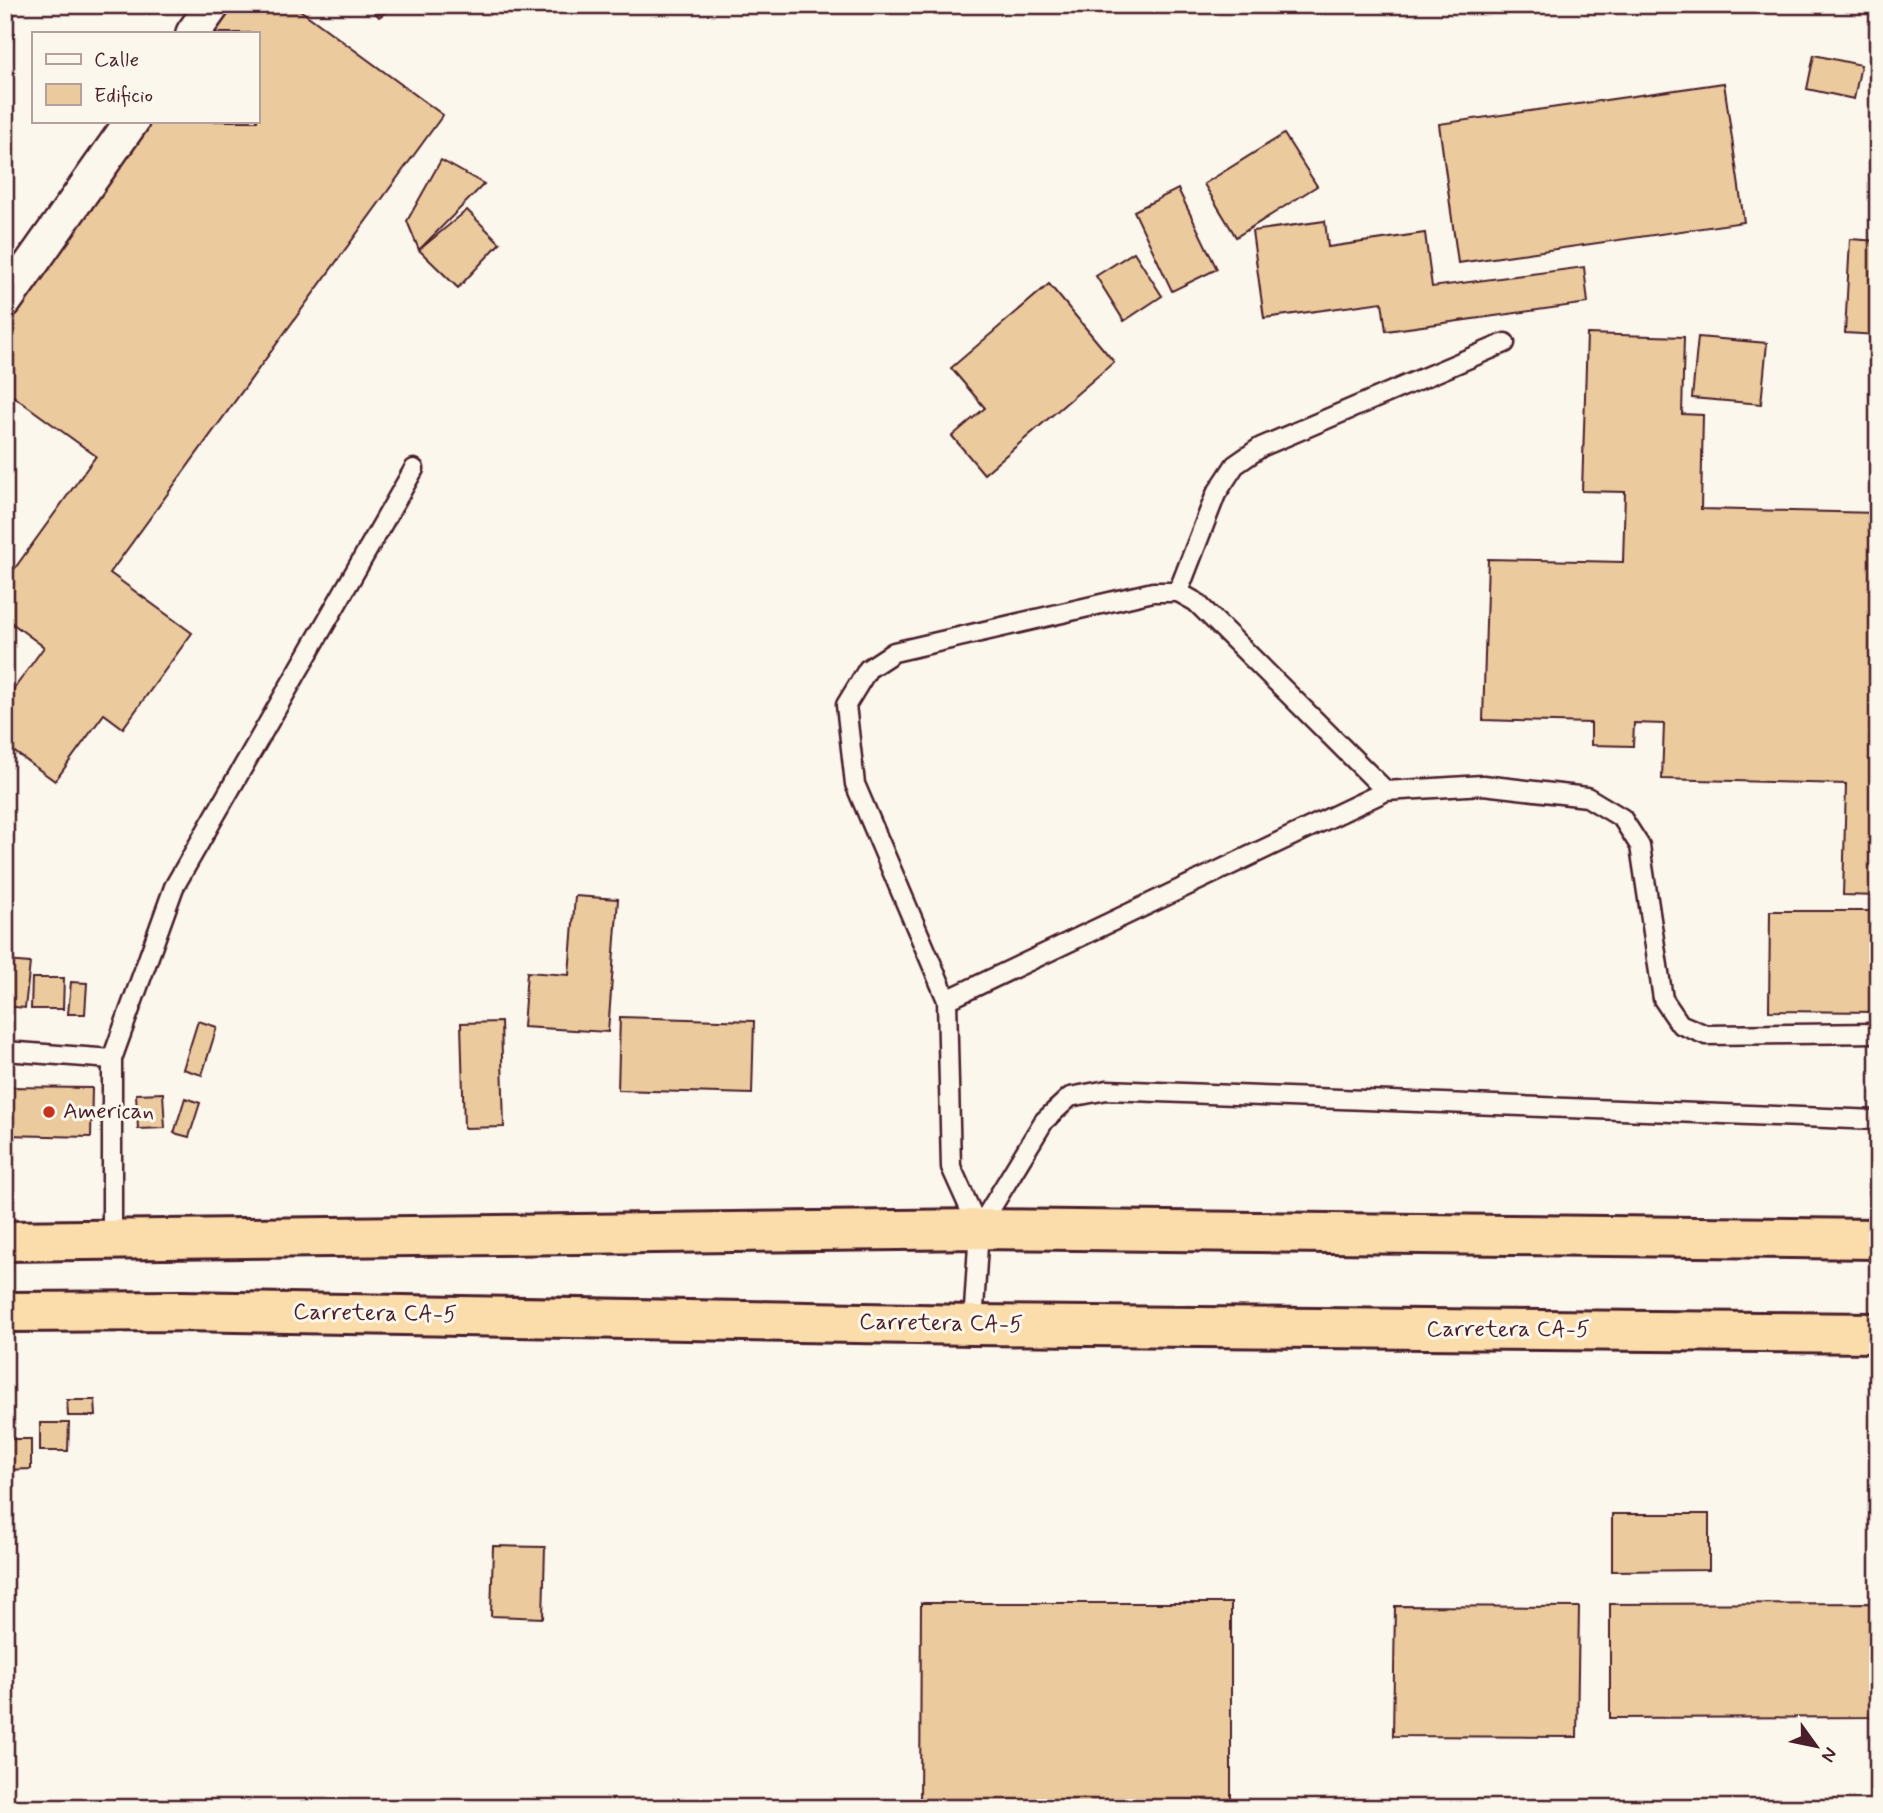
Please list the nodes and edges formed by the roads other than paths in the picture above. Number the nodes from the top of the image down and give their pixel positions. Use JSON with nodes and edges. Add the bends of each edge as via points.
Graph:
{"nodes":[{"id":1,"x":213,"y":5,"type":"edge"},
{"id":2,"x":194,"y":32,"type":"edge"},
{"id":3,"x":131,"y":122,"type":"edge"},
{"id":4,"x":5,"y":301,"type":"edge"},
{"id":5,"x":1505,"y":343,"type":"dead end"},
{"id":6,"x":414,"y":469,"type":"dead end"},
{"id":7,"x":1178,"y":592,"type":"junction"},
{"id":8,"x":1387,"y":791,"type":"junction"},
{"id":9,"x":947,"y":1000,"type":"junction"},
{"id":10,"x":1878,"y":1033,"type":"edge"},
{"id":11,"x":5,"y":1051,"type":"edge"},
{"id":12,"x":112,"y":1059,"type":"junction"},
{"id":13,"x":1878,"y":1121,"type":"edge"},
{"id":14,"x":979,"y":1229,"type":"junction"},
{"id":15,"x":112,"y":1239,"type":"junction"},
{"id":16,"x":1878,"y":1239,"type":"edge"},
{"id":17,"x":5,"y":1241,"type":"edge"},
{"id":18,"x":5,"y":1312,"type":"edge"},
{"id":19,"x":973,"y":1325,"type":"junction"},
{"id":20,"x":1878,"y":1333,"type":"edge"}],
"edges":[{"from":1,"to":2,"type":"street"},
{"from":3,"to":4,"type":"street"},
{"from":5,"to":7,"type":"lane","via":[[1261,446],[1235,465],[1216,494]]},
{"from":6,"to":12,"type":"lane","via":[[174,887]]},
{"from":7,"to":8,"type":"lane","via":[[1196,602]]},
{"from":7,"to":9,"type":"lane","via":[[1153,592],[894,652],[868,669],[846,705],[855,784]]},
{"from":8,"to":9,"type":"lane"},
{"from":8,"to":10,"type":"lane","via":[[1483,785],[1587,797],[1622,818],[1640,846],[1663,999],[1680,1024],[1706,1035]]},
{"from":9,"to":14,"type":"lane","via":[[951,1167]]},
{"from":11,"to":12,"type":"lane"},
{"from":12,"to":15,"type":"lane"},
{"from":13,"to":14,"type":"lane","via":[[1107,1090],[1070,1097],[1044,1121]]},
{"from":14,"to":15,"type":"highway"},
{"from":14,"to":16,"type":"highway"},
{"from":14,"to":19,"type":"lane"},
{"from":15,"to":17,"type":"highway"},
{"from":18,"to":19,"type":"highway","name":"Carretera CA-5"},
{"from":19,"to":20,"type":"highway","name":"Carretera CA-5"}]}
